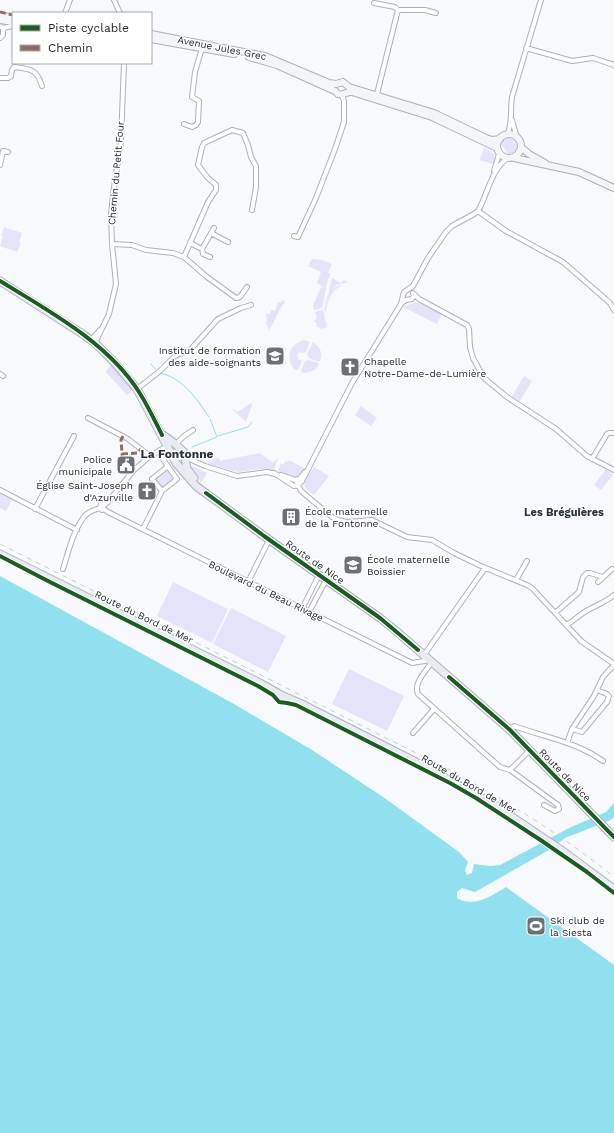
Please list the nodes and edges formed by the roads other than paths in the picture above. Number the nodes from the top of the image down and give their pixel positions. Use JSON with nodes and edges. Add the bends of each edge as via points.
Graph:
{"nodes":[{"id":1,"x":70,"y":0,"type":"edge"},
{"id":2,"x":114,"y":0,"type":"edge"},
{"id":3,"x":541,"y":0,"type":"edge"},
{"id":4,"x":374,"y":3,"type":"dead end"},
{"id":5,"x":398,"y":10,"type":"junction"},
{"id":6,"x":65,"y":12,"type":"edge"},
{"id":7,"x":120,"y":12,"type":"edge"},
{"id":8,"x":436,"y":13,"type":"dead end"},
{"id":9,"x":0,"y":15,"type":"edge"},
{"id":10,"x":12,"y":18,"type":"edge"},
{"id":11,"x":0,"y":20,"type":"edge"},
{"id":12,"x":12,"y":22,"type":"edge"},
{"id":13,"x":12,"y":26,"type":"edge"},
{"id":14,"x":1,"y":27,"type":"edge"},
{"id":15,"x":152,"y":34,"type":"edge"},
{"id":16,"x":0,"y":38,"type":"edge"},
{"id":17,"x":152,"y":39,"type":"edge"},
{"id":18,"x":526,"y":48,"type":"junction"},
{"id":19,"x":201,"y":51,"type":"junction"},
{"id":20,"x":124,"y":64,"type":"edge"},
{"id":21,"x":614,"y":66,"type":"edge"},
{"id":22,"x":0,"y":78,"type":"edge"},
{"id":23,"x":336,"y":84,"type":"junction"},
{"id":24,"x":346,"y":85,"type":"junction"},
{"id":25,"x":42,"y":86,"type":"dead end"},
{"id":26,"x":335,"y":91,"type":"junction"},
{"id":27,"x":344,"y":94,"type":"junction"},
{"id":28,"x":377,"y":94,"type":"junction"},
{"id":29,"x":510,"y":116,"type":"junction"},
{"id":30,"x":184,"y":124,"type":"dead end"},
{"id":31,"x":507,"y":134,"type":"junction"},
{"id":32,"x":517,"y":138,"type":"junction"},
{"id":33,"x":500,"y":139,"type":"junction"},
{"id":34,"x":521,"y":147,"type":"junction"},
{"id":35,"x":498,"y":151,"type":"junction"},
{"id":36,"x":8,"y":152,"type":"dead end"},
{"id":37,"x":511,"y":158,"type":"junction"},
{"id":38,"x":0,"y":165,"type":"edge"},
{"id":39,"x":548,"y":165,"type":"junction"},
{"id":40,"x":492,"y":180,"type":"junction"},
{"id":41,"x":614,"y":188,"type":"edge"},
{"id":42,"x":252,"y":210,"type":"dead end"},
{"id":43,"x":478,"y":211,"type":"junction"},
{"id":44,"x":214,"y":228,"type":"dead end"},
{"id":45,"x":211,"y":233,"type":"junction"},
{"id":46,"x":294,"y":236,"type":"dead end"},
{"id":47,"x":228,"y":242,"type":"dead end"},
{"id":48,"x":190,"y":243,"type":"junction"},
{"id":49,"x":112,"y":244,"type":"junction"},
{"id":50,"x":202,"y":249,"type":"junction"},
{"id":51,"x":184,"y":257,"type":"junction"},
{"id":52,"x":210,"y":257,"type":"dead end"},
{"id":53,"x":0,"y":281,"type":"edge"},
{"id":54,"x":247,"y":287,"type":"dead end"},
{"id":55,"x":412,"y":292,"type":"junction"},
{"id":56,"x":405,"y":299,"type":"junction"},
{"id":57,"x":419,"y":299,"type":"junction"},
{"id":58,"x":412,"y":300,"type":"junction"},
{"id":59,"x":251,"y":305,"type":"dead end"},
{"id":60,"x":614,"y":310,"type":"edge"},
{"id":61,"x":93,"y":342,"type":"junction"},
{"id":62,"x":137,"y":389,"type":"junction"},
{"id":63,"x":88,"y":418,"type":"dead end"},
{"id":64,"x":193,"y":430,"type":"dead end"},
{"id":65,"x":614,"y":433,"type":"edge"},
{"id":66,"x":74,"y":436,"type":"dead end"},
{"id":67,"x":174,"y":445,"type":"junction"},
{"id":68,"x":321,"y":445,"type":"junction"},
{"id":69,"x":158,"y":451,"type":"junction"},
{"id":70,"x":150,"y":456,"type":"junction"},
{"id":71,"x":174,"y":457,"type":"junction"},
{"id":72,"x":592,"y":459,"type":"junction"},
{"id":73,"x":186,"y":460,"type":"junction"},
{"id":74,"x":168,"y":466,"type":"junction"},
{"id":75,"x":614,"y":470,"type":"edge"},
{"id":76,"x":274,"y":473,"type":"junction"},
{"id":77,"x":296,"y":480,"type":"junction"},
{"id":78,"x":298,"y":485,"type":"junction"},
{"id":79,"x":202,"y":489,"type":"junction"},
{"id":80,"x":0,"y":490,"type":"edge"},
{"id":81,"x":162,"y":491,"type":"junction"},
{"id":82,"x":103,"y":507,"type":"junction"},
{"id":83,"x":35,"y":509,"type":"junction"},
{"id":84,"x":143,"y":529,"type":"junction"},
{"id":85,"x":77,"y":530,"type":"junction"},
{"id":86,"x":269,"y":540,"type":"junction"},
{"id":87,"x":0,"y":554,"type":"edge"},
{"id":88,"x":527,"y":561,"type":"dead end"},
{"id":89,"x":485,"y":568,"type":"junction"},
{"id":90,"x":63,"y":569,"type":"dead end"},
{"id":91,"x":612,"y":569,"type":"dead end"},
{"id":92,"x":320,"y":575,"type":"junction"},
{"id":93,"x":602,"y":577,"type":"junction"},
{"id":94,"x":326,"y":580,"type":"junction"},
{"id":95,"x":516,"y":580,"type":"junction"},
{"id":96,"x":248,"y":582,"type":"junction"},
{"id":97,"x":598,"y":582,"type":"dead end"},
{"id":98,"x":614,"y":595,"type":"edge"},
{"id":99,"x":303,"y":607,"type":"junction"},
{"id":100,"x":310,"y":611,"type":"junction"},
{"id":101,"x":555,"y":613,"type":"junction"},
{"id":102,"x":566,"y":625,"type":"junction"},
{"id":103,"x":429,"y":659,"type":"junction"},
{"id":104,"x":614,"y":664,"type":"edge"},
{"id":105,"x":597,"y":690,"type":"junction"},
{"id":106,"x":434,"y":709,"type":"junction"},
{"id":107,"x":572,"y":729,"type":"junction"},
{"id":108,"x":510,"y":730,"type":"junction"},
{"id":109,"x":413,"y":733,"type":"dead end"},
{"id":110,"x":567,"y":743,"type":"junction"},
{"id":111,"x":530,"y":750,"type":"junction"},
{"id":112,"x":603,"y":761,"type":"dead end"},
{"id":113,"x":510,"y":770,"type":"junction"},
{"id":114,"x":544,"y":805,"type":"dead end"},
{"id":115,"x":614,"y":837,"type":"edge"},
{"id":116,"x":614,"y":889,"type":"edge"}],
"edges":[{"from":1,"to":6,"type":"street"},
{"from":2,"to":7,"type":"street"},
{"from":3,"to":18,"type":"street"},
{"from":4,"to":5,"type":"street","via":[[395,7]]},
{"from":5,"to":8,"type":"street","via":[[424,10]]},
{"from":5,"to":28,"type":"street"},
{"from":9,"to":10,"type":"street"},
{"from":11,"to":12,"type":"street"},
{"from":13,"to":14,"type":"street"},
{"from":14,"to":16,"type":"street","via":[[3,35]]},
{"from":15,"to":23,"type":"street","name":"Avenue Jules Grec","via":[[265,56]]},
{"from":17,"to":19,"type":"street","name":"Avenue Jules Grec"},
{"from":18,"to":21,"type":"street","via":[[572,61],[593,58]]},
{"from":18,"to":29,"type":"street","via":[[511,101]]},
{"from":19,"to":26,"type":"street","name":"Avenue Jules Grec","via":[[270,62]]},
{"from":19,"to":30,"type":"street","via":[[192,97],[199,101],[198,122],[192,126]]},
{"from":20,"to":49,"type":"street","name":"Chemin du Petit Four","via":[[120,141],[112,211]]},
{"from":22,"to":25,"type":"street","via":[[11,76],[14,67],[30,69],[36,72]]},
{"from":23,"to":24,"type":"street","via":[[343,82]]},
{"from":23,"to":26,"type":"street"},
{"from":24,"to":27,"type":"street"},
{"from":24,"to":28,"type":"street"},
{"from":26,"to":27,"type":"street"},
{"from":27,"to":35,"type":"street","via":[[352,92],[432,117]]},
{"from":27,"to":46,"type":"street","via":[[344,122],[335,149],[298,237]]},
{"from":28,"to":33,"type":"street","via":[[434,112],[486,138]]},
{"from":29,"to":31,"type":"street","via":[[510,130]]},
{"from":29,"to":32,"type":"street"},
{"from":31,"to":32,"type":"street"},
{"from":31,"to":33,"type":"street"},
{"from":32,"to":34,"type":"street"},
{"from":33,"to":35,"type":"street"},
{"from":34,"to":37,"type":"street","via":[[519,154]]},
{"from":34,"to":39,"type":"street"},
{"from":35,"to":37,"type":"street","via":[[502,156]]},
{"from":35,"to":40,"type":"street"},
{"from":36,"to":38,"type":"street","via":[[3,151]]},
{"from":37,"to":39,"type":"street"},
{"from":37,"to":40,"type":"street","via":[[500,165]]},
{"from":39,"to":41,"type":"street","via":[[579,172]]},
{"from":40,"to":43,"type":"street"},
{"from":42,"to":48,"type":"street","via":[[256,166],[250,157],[243,132],[232,130],[204,143],[202,147],[198,165],[216,185],[216,190]]},
{"from":43,"to":55,"type":"street","via":[[446,232],[428,258]]},
{"from":43,"to":60,"type":"street","via":[[506,231],[563,262],[610,303]]},
{"from":44,"to":45,"type":"street"},
{"from":45,"to":47,"type":"street"},
{"from":45,"to":50,"type":"street"},
{"from":48,"to":50,"type":"street"},
{"from":48,"to":51,"type":"street"},
{"from":49,"to":51,"type":"street","via":[[132,245]]},
{"from":49,"to":61,"type":"street","name":"Chemin du Petit Four","via":[[116,284],[109,314]]},
{"from":50,"to":52,"type":"street","via":[[203,254]]},
{"from":51,"to":54,"type":"street","via":[[207,278],[236,298],[240,297]]},
{"from":53,"to":61,"type":"main road"},
{"from":55,"to":56,"type":"street","via":[[404,292]]},
{"from":55,"to":57,"type":"street"},
{"from":55,"to":58,"type":"street"},
{"from":56,"to":58,"type":"street"},
{"from":56,"to":68,"type":"street","via":[[352,383]]},
{"from":57,"to":58,"type":"street"},
{"from":57,"to":72,"type":"street","via":[[467,325],[473,358],[490,384],[556,429]]},
{"from":59,"to":62,"type":"street","via":[[218,319],[192,348],[175,356]]},
{"from":61,"to":62,"type":"main road"},
{"from":62,"to":67,"type":"main road","via":[[162,435]]},
{"from":63,"to":70,"type":"street","via":[[128,439]]},
{"from":64,"to":67,"type":"street"},
{"from":65,"to":72,"type":"street","via":[[608,434]]},
{"from":66,"to":83,"type":"street"},
{"from":67,"to":69,"type":"street"},
{"from":67,"to":71,"type":"main road"},
{"from":67,"to":73,"type":"main road","via":[[184,452]]},
{"from":68,"to":77,"type":"street","via":[[304,473]]},
{"from":68,"to":78,"type":"street"},
{"from":69,"to":70,"type":"street"},
{"from":69,"to":74,"type":"street"},
{"from":70,"to":82,"type":"street","via":[[133,471]]},
{"from":71,"to":73,"type":"main road","via":[[178,462]]},
{"from":71,"to":79,"type":"main road","via":[[180,468]]},
{"from":72,"to":75,"type":"street"},
{"from":73,"to":76,"type":"street","via":[[238,476]]},
{"from":73,"to":79,"type":"main road","via":[[187,469]]},
{"from":74,"to":81,"type":"street","via":[[177,479]]},
{"from":74,"to":81,"type":"street","via":[[152,479]]},
{"from":76,"to":77,"type":"street"},
{"from":76,"to":78,"type":"street","via":[[294,486]]},
{"from":77,"to":78,"type":"street"},
{"from":78,"to":89,"type":"street","via":[[301,491],[338,520],[372,520],[407,537],[432,540]]},
{"from":79,"to":86,"type":"main road","name":"Route de Nice"},
{"from":80,"to":83,"type":"street"},
{"from":81,"to":84,"type":"street"},
{"from":82,"to":84,"type":"street","name":"Boulevard du Beau Rivage"},
{"from":82,"to":85,"type":"street","via":[[84,516]]},
{"from":83,"to":85,"type":"street"},
{"from":84,"to":96,"type":"street","name":"Boulevard du Beau Rivage"},
{"from":85,"to":90,"type":"street"},
{"from":86,"to":92,"type":"main road","name":"Route de Nice"},
{"from":86,"to":96,"type":"street"},
{"from":87,"to":116,"type":"main road","name":"Route du Bord de Mer","via":[[256,681],[281,698],[308,707],[464,788],[493,804]]},
{"from":88,"to":95,"type":"street"},
{"from":89,"to":95,"type":"street"},
{"from":89,"to":103,"type":"street"},
{"from":91,"to":93,"type":"street"},
{"from":92,"to":94,"type":"main road","name":"Route de Nice"},
{"from":92,"to":99,"type":"street"},
{"from":93,"to":97,"type":"street"},
{"from":93,"to":101,"type":"street","via":[[587,573],[579,592]]},
{"from":94,"to":100,"type":"street"},
{"from":94,"to":103,"type":"main road","name":"Route de Nice","via":[[380,618]]},
{"from":95,"to":101,"type":"street","via":[[532,588]]},
{"from":96,"to":99,"type":"street","name":"Boulevard du Beau Rivage"},
{"from":98,"to":102,"type":"street"},
{"from":99,"to":100,"type":"street","name":"Boulevard du Beau Rivage"},
{"from":100,"to":103,"type":"street","name":"Boulevard du Beau Rivage","via":[[412,664]]},
{"from":101,"to":102,"type":"street"},
{"from":102,"to":104,"type":"street","via":[[581,641]]},
{"from":103,"to":106,"type":"street","via":[[417,685],[417,691]]},
{"from":103,"to":108,"type":"main road","name":"Route de Nice"},
{"from":104,"to":105,"type":"street","via":[[603,677]]},
{"from":105,"to":107,"type":"street"},
{"from":105,"to":107,"type":"street","via":[[609,696],[607,702],[582,732]]},
{"from":106,"to":109,"type":"street"},
{"from":106,"to":113,"type":"street","via":[[500,767]]},
{"from":107,"to":110,"type":"street"},
{"from":108,"to":110,"type":"street","via":[[514,726]]},
{"from":108,"to":111,"type":"main road","name":"Route de Nice"},
{"from":110,"to":112,"type":"street","via":[[586,749]]},
{"from":111,"to":113,"type":"street"},
{"from":111,"to":115,"type":"main road","name":"Route de Nice"},
{"from":113,"to":114,"type":"street","via":[[558,805],[559,809],[555,811]]}]}
